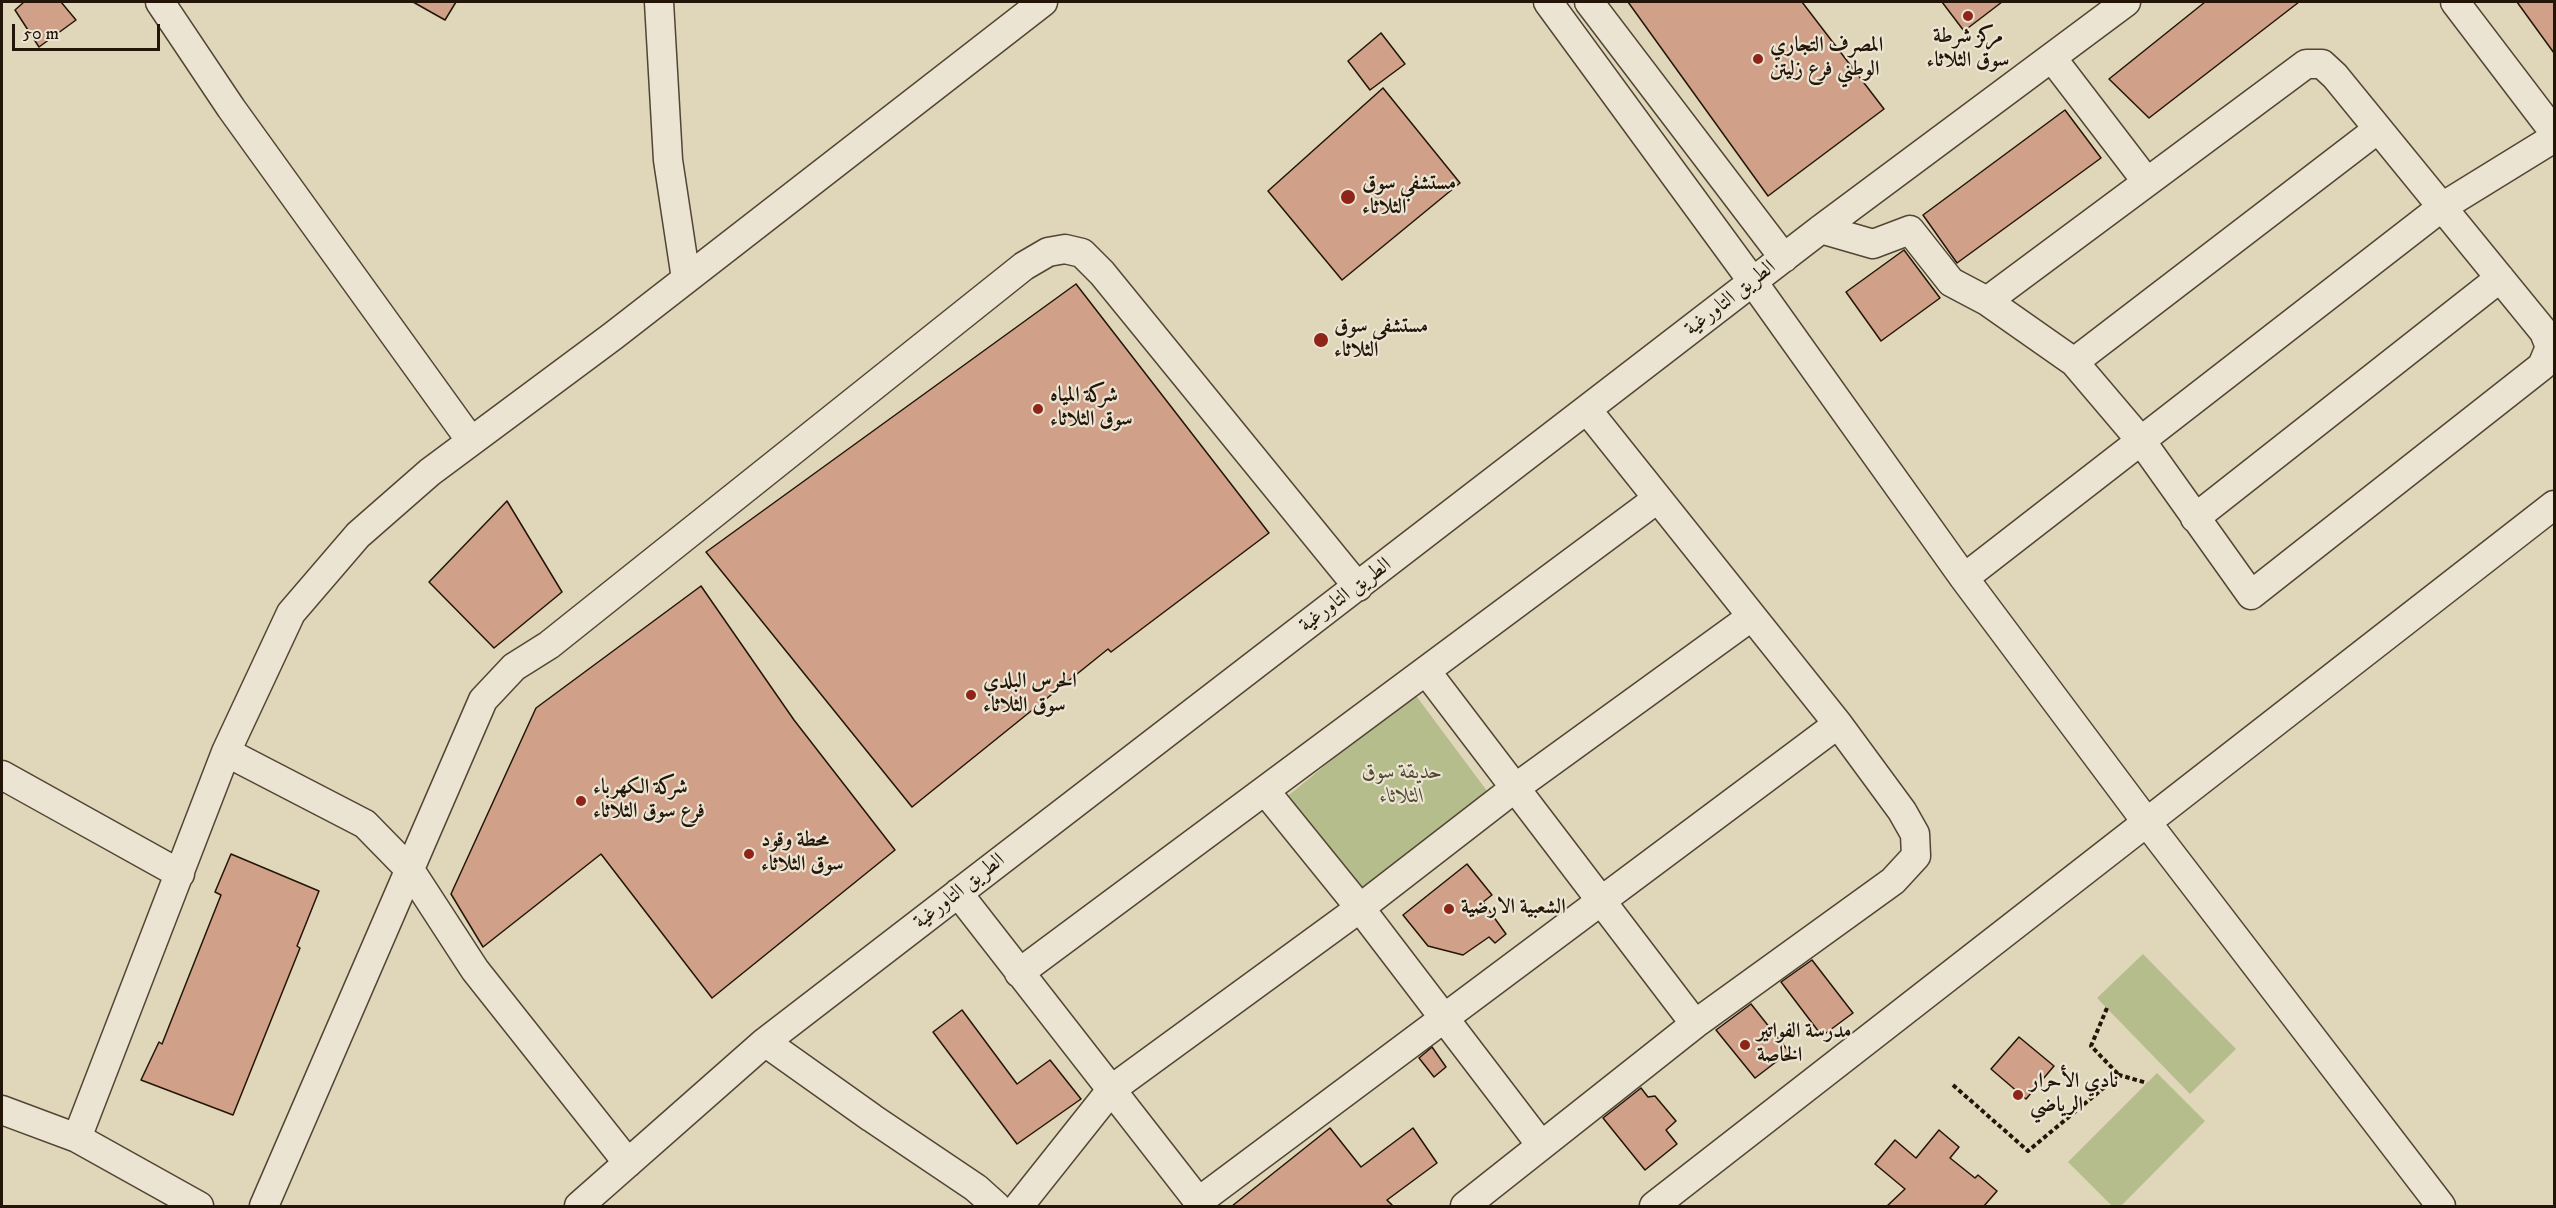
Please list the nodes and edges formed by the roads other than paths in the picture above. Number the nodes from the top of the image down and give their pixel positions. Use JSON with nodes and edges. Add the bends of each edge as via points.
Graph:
{"nodes":[{"id":1,"x":160,"y":2,"type":"edge"},
{"id":2,"x":659,"y":2,"type":"edge"},
{"id":3,"x":1043,"y":2,"type":"edge"},
{"id":4,"x":1548,"y":2,"type":"edge"},
{"id":5,"x":1589,"y":2,"type":"edge"},
{"id":6,"x":2126,"y":2,"type":"edge"},
{"id":7,"x":2455,"y":2,"type":"edge"},
{"id":8,"x":2052,"y":58,"type":"junction"},
{"id":9,"x":2550,"y":116,"type":"edge"},
{"id":10,"x":2378,"y":129,"type":"junction"},
{"id":11,"x":2554,"y":138,"type":"edge"},
{"id":12,"x":2147,"y":182,"type":"junction"},
{"id":13,"x":2442,"y":207,"type":"junction"},
{"id":14,"x":1821,"y":229,"type":"junction"},
{"id":15,"x":1784,"y":258,"type":"junction"},
{"id":16,"x":2500,"y":278,"type":"junction"},
{"id":17,"x":686,"y":279,"type":"junction"},
{"id":18,"x":1754,"y":282,"type":"junction"},
{"id":19,"x":1988,"y":301,"type":"junction"},
{"id":20,"x":2074,"y":362,"type":"junction"},
{"id":21,"x":1588,"y":411,"type":"junction"},
{"id":22,"x":471,"y":441,"type":"junction"},
{"id":23,"x":2142,"y":442,"type":"junction"},
{"id":24,"x":1657,"y":499,"type":"junction"},
{"id":25,"x":2554,"y":505,"type":"edge"},
{"id":26,"x":2195,"y":518,"type":"junction"},
{"id":27,"x":1964,"y":578,"type":"junction"},
{"id":28,"x":1358,"y":587,"type":"junction"},
{"id":29,"x":1751,"y":617,"type":"junction"},
{"id":30,"x":1426,"y":671,"type":"junction"},
{"id":31,"x":1838,"y":724,"type":"junction"},
{"id":32,"x":226,"y":752,"type":"junction"},
{"id":33,"x":2,"y":775,"type":"edge"},
{"id":34,"x":1515,"y":788,"type":"junction"},
{"id":35,"x":1266,"y":792,"type":"junction"},
{"id":36,"x":2148,"y":824,"type":"junction"},
{"id":37,"x":410,"y":870,"type":"junction"},
{"id":38,"x":180,"y":874,"type":"junction"},
{"id":39,"x":958,"y":893,"type":"junction"},
{"id":40,"x":1601,"y":902,"type":"junction"},
{"id":41,"x":1360,"y":908,"type":"junction"},
{"id":42,"x":1019,"y":974,"type":"junction"},
{"id":43,"x":1443,"y":1019,"type":"junction"},
{"id":44,"x":1695,"y":1024,"type":"junction"},
{"id":45,"x":765,"y":1042,"type":"junction"},
{"id":46,"x":1113,"y":1089,"type":"junction"},
{"id":47,"x":2,"y":1110,"type":"edge"},
{"id":48,"x":78,"y":1138,"type":"junction"},
{"id":49,"x":1541,"y":1145,"type":"junction"},
{"id":50,"x":628,"y":1163,"type":"junction"},
{"id":51,"x":1200,"y":1204,"type":"edge"},
{"id":52,"x":199,"y":1206,"type":"edge"},
{"id":53,"x":264,"y":1206,"type":"edge"},
{"id":54,"x":579,"y":1206,"type":"edge"},
{"id":55,"x":996,"y":1206,"type":"edge"},
{"id":56,"x":1019,"y":1206,"type":"edge"},
{"id":57,"x":1465,"y":1206,"type":"edge"},
{"id":58,"x":1654,"y":1206,"type":"edge"},
{"id":59,"x":2441,"y":1206,"type":"edge"}],
"edges":[{"from":1,"to":22,"type":"street","via":[[231,108]]},
{"from":2,"to":17,"type":"street","via":[[668,160]]},
{"from":3,"to":17,"type":"street"},
{"from":4,"to":18,"type":"street"},
{"from":5,"to":15,"type":"street"},
{"from":6,"to":8,"type":"street","name":"الطريق التاورغية"},
{"from":7,"to":9,"type":"street"},
{"from":8,"to":12,"type":"street"},
{"from":8,"to":14,"type":"street","name":"الطريق التاورغية"},
{"from":10,"to":12,"type":"street","via":[[2322,64],[2306,64]]},
{"from":10,"to":13,"type":"street"},
{"from":10,"to":20,"type":"street"},
{"from":11,"to":13,"type":"street"},
{"from":12,"to":19,"type":"street"},
{"from":13,"to":16,"type":"street"},
{"from":13,"to":23,"type":"street"},
{"from":14,"to":15,"type":"street","name":"الطريق التاورغية"},
{"from":14,"to":19,"type":"street","via":[[1874,244],[1910,230],[1951,282]]},
{"from":15,"to":18,"type":"street","name":"الطريق التاورغية"},
{"from":16,"to":26,"type":"street"},
{"from":16,"to":26,"type":"street","via":[[2544,332],[2550,347],[2542,366],[2252,595]]},
{"from":17,"to":22,"type":"street"},
{"from":18,"to":21,"type":"street","name":"الطريق التاورغية"},
{"from":18,"to":27,"type":"street"},
{"from":19,"to":20,"type":"street"},
{"from":20,"to":23,"type":"street"},
{"from":21,"to":24,"type":"street"},
{"from":21,"to":28,"type":"street","name":"الطريق التاورغية"},
{"from":22,"to":32,"type":"street","via":[[358,535],[291,613]]},
{"from":23,"to":26,"type":"street"},
{"from":23,"to":27,"type":"street"},
{"from":24,"to":29,"type":"street"},
{"from":24,"to":30,"type":"street"},
{"from":25,"to":36,"type":"street"},
{"from":27,"to":36,"type":"street"},
{"from":28,"to":37,"type":"street","via":[[1102,273],[1082,253],[1065,249],[1048,252],[1024,266],[549,645],[514,667],[483,700]]},
{"from":28,"to":39,"type":"street","name":"الطريق التاورغية"},
{"from":29,"to":31,"type":"street"},
{"from":29,"to":34,"type":"street"},
{"from":30,"to":34,"type":"street"},
{"from":30,"to":35,"type":"street"},
{"from":31,"to":40,"type":"street"},
{"from":31,"to":44,"type":"street","via":[[1902,811],[1915,834],[1916,856],[1893,881]]},
{"from":32,"to":37,"type":"street","via":[[364,824]]},
{"from":32,"to":38,"type":"street"},
{"from":33,"to":38,"type":"street"},
{"from":34,"to":40,"type":"street"},
{"from":34,"to":41,"type":"street"},
{"from":35,"to":41,"type":"street"},
{"from":35,"to":42,"type":"street"},
{"from":36,"to":58,"type":"street"},
{"from":36,"to":59,"type":"street"},
{"from":37,"to":50,"type":"street","via":[[476,970]]},
{"from":37,"to":53,"type":"street"},
{"from":38,"to":48,"type":"street"},
{"from":39,"to":42,"type":"street"},
{"from":39,"to":45,"type":"street","name":"الطريق التاورغية"},
{"from":40,"to":43,"type":"street"},
{"from":40,"to":44,"type":"street"},
{"from":41,"to":43,"type":"street"},
{"from":41,"to":46,"type":"street"},
{"from":42,"to":46,"type":"street"},
{"from":43,"to":49,"type":"street"},
{"from":43,"to":51,"type":"street"},
{"from":44,"to":49,"type":"street"},
{"from":45,"to":50,"type":"street","name":"الطريق التاورغية"},
{"from":45,"to":55,"type":"street"},
{"from":46,"to":51,"type":"street"},
{"from":46,"to":56,"type":"street"},
{"from":47,"to":48,"type":"street"},
{"from":48,"to":52,"type":"street"},
{"from":49,"to":57,"type":"street"},
{"from":50,"to":54,"type":"street","name":"الطريق التاورغية"}]}
